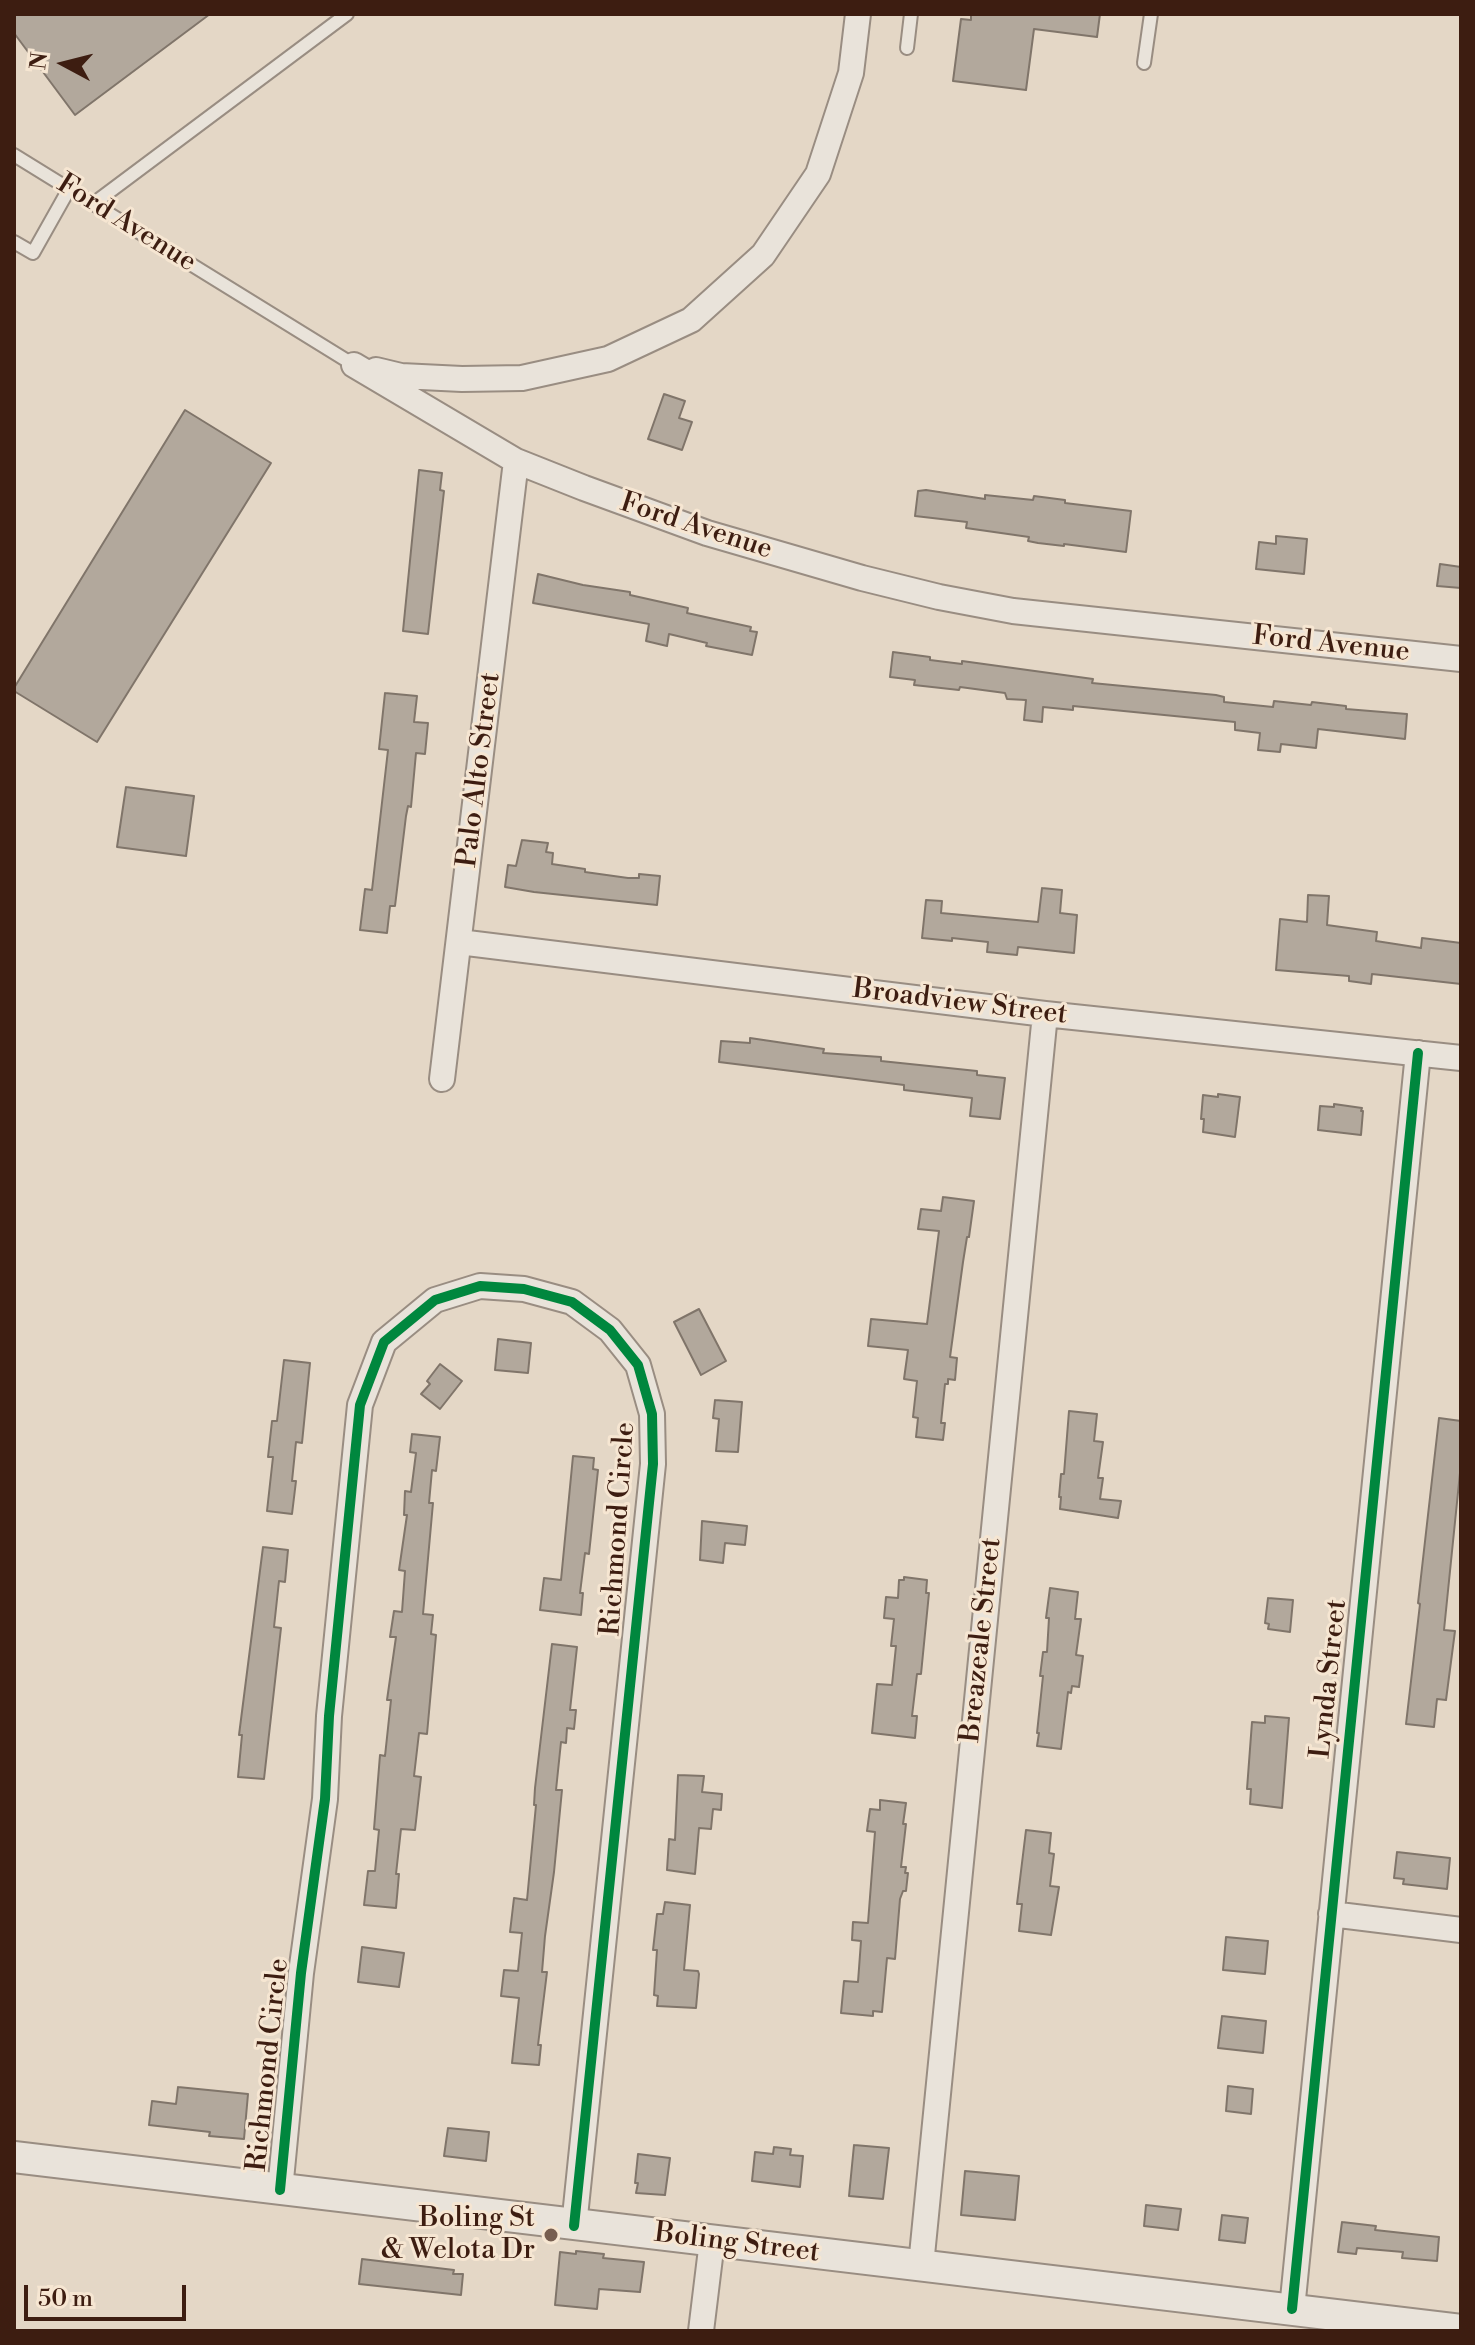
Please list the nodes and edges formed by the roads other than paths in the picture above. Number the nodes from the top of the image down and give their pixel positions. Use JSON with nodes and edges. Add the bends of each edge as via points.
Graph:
{"nodes":[{"id":1,"x":347,"y":14,"type":"edge"},
{"id":2,"x":858,"y":14,"type":"edge"},
{"id":3,"x":911,"y":14,"type":"edge"},
{"id":4,"x":1151,"y":14,"type":"edge"},
{"id":5,"x":907,"y":48,"type":"dead end"},
{"id":6,"x":1144,"y":63,"type":"dead end"},
{"id":7,"x":14,"y":155,"type":"edge"},
{"id":8,"x":69,"y":189,"type":"junction"},
{"id":9,"x":93,"y":204,"type":"junction"},
{"id":10,"x":19,"y":245,"type":"edge"},
{"id":11,"x":14,"y":260,"type":"edge"},
{"id":12,"x":354,"y":365,"type":"junction"},
{"id":13,"x":516,"y":461,"type":"junction"},
{"id":14,"x":1461,"y":659,"type":"edge"},
{"id":15,"x":459,"y":942,"type":"junction"},
{"id":16,"x":1045,"y":1014,"type":"junction"},
{"id":17,"x":1418,"y":1053,"type":"junction"},
{"id":18,"x":1461,"y":1058,"type":"edge"},
{"id":19,"x":442,"y":1079,"type":"dead end"},
{"id":20,"x":1331,"y":1914,"type":"junction"},
{"id":21,"x":1461,"y":1930,"type":"edge"},
{"id":22,"x":14,"y":2157,"type":"edge"},
{"id":23,"x":280,"y":2190,"type":"junction"},
{"id":24,"x":574,"y":2226,"type":"junction"},
{"id":25,"x":712,"y":2241,"type":"junction"},
{"id":26,"x":921,"y":2265,"type":"junction"},
{"id":27,"x":1292,"y":2309,"type":"junction"},
{"id":28,"x":1461,"y":2330,"type":"edge"},
{"id":29,"x":701,"y":2331,"type":"edge"}],
"edges":[{"from":1,"to":9,"type":"lane"},
{"from":2,"to":12,"type":"street","via":[[851,73],[818,174],[763,255],[691,320],[608,359],[522,378],[401,376]]},
{"from":3,"to":5,"type":"lane"},
{"from":4,"to":6,"type":"lane"},
{"from":7,"to":8,"type":"lane","name":"Ford Avenue"},
{"from":8,"to":9,"type":"lane","name":"Ford Avenue"},
{"from":8,"to":10,"type":"lane","via":[[33,253]]},
{"from":9,"to":12,"type":"lane","name":"Ford Avenue"},
{"from":10,"to":11,"type":"lane"},
{"from":12,"to":13,"type":"street","name":"Ford Avenue"},
{"from":13,"to":14,"type":"street","name":"Ford Avenue","via":[[707,533],[939,597],[1013,611]]},
{"from":13,"to":15,"type":"street","name":"Palo Alto Street"},
{"from":15,"to":16,"type":"street","name":"Broadview Street"},
{"from":15,"to":19,"type":"street","name":"Palo Alto Street"},
{"from":16,"to":17,"type":"street","name":"Broadview Street"},
{"from":16,"to":26,"type":"street","name":"Breazeale Street"},
{"from":17,"to":18,"type":"street","name":"Broadview Street"},
{"from":17,"to":20,"type":"street","name":"Lynda Street"},
{"from":20,"to":21,"type":"street"},
{"from":20,"to":27,"type":"street","name":"Lynda Street"},
{"from":22,"to":23,"type":"street","name":"Boling Street"},
{"from":23,"to":24,"type":"street","name":"Boling Street"},
{"from":23,"to":24,"type":"street","name":"Richmond Circle","via":[[325,1799],[360,1405],[384,1342],[435,1300],[480,1286],[524,1289],[572,1302],[610,1330],[638,1365],[652,1414],[652,1476]]},
{"from":24,"to":25,"type":"street","name":"Boling Street"},
{"from":25,"to":26,"type":"street","name":"Boling Street"},
{"from":25,"to":29,"type":"street"},
{"from":26,"to":27,"type":"street","name":"Boling Street"},
{"from":27,"to":28,"type":"street","name":"Boling Street"}]}
